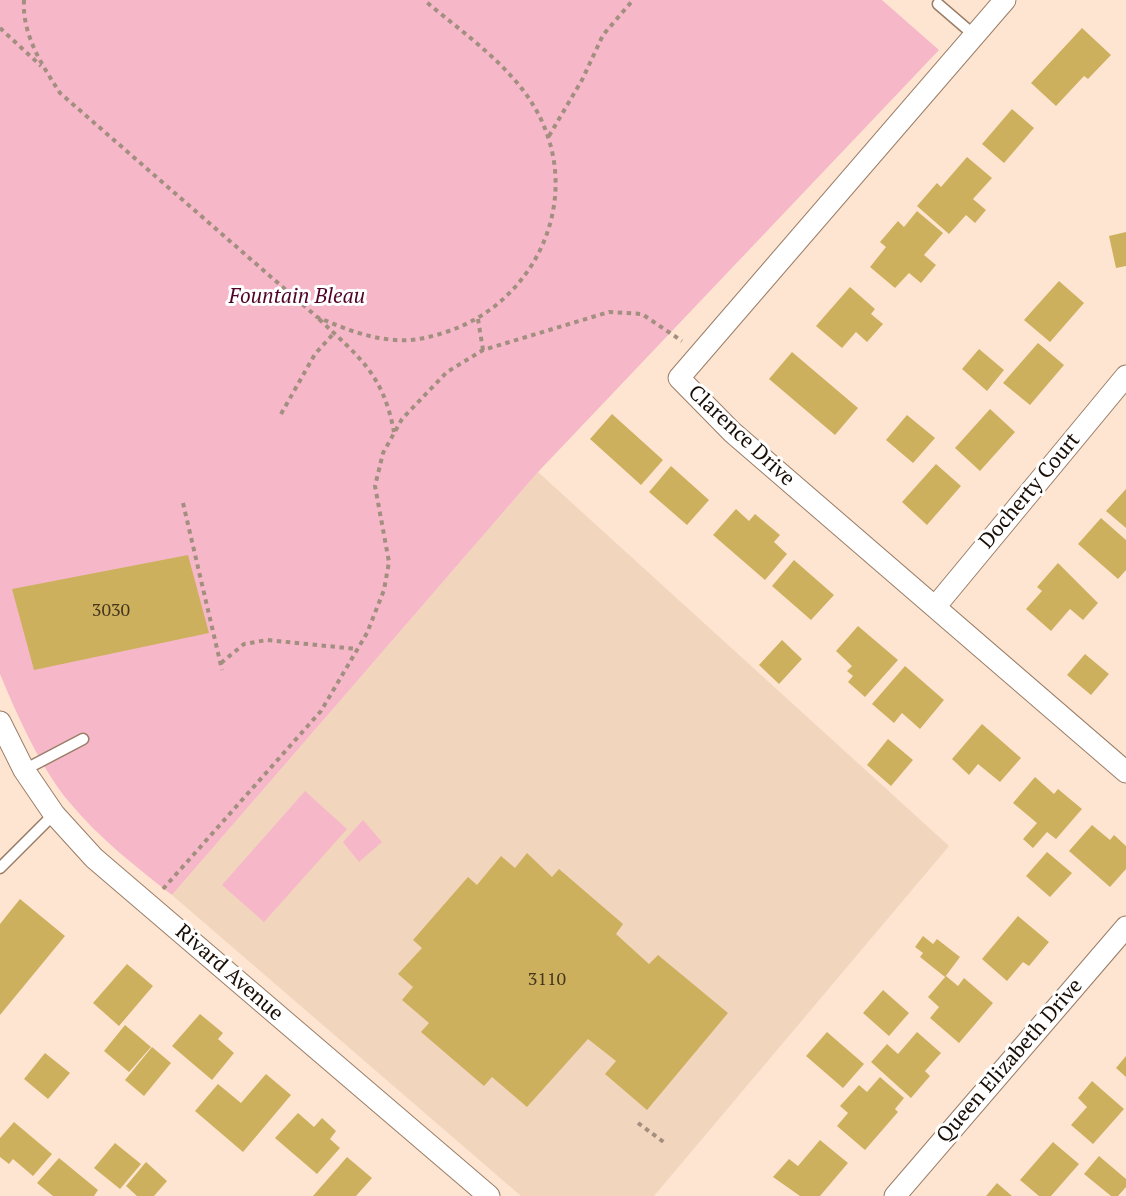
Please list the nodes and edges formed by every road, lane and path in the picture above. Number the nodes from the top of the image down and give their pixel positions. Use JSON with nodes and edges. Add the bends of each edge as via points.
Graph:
{"nodes":[{"id":1,"x":24,"y":0,"type":"edge"},
{"id":2,"x":424,"y":0,"type":"edge"},
{"id":3,"x":633,"y":0,"type":"edge"},
{"id":4,"x":1005,"y":0,"type":"edge"},
{"id":5,"x":938,"y":4,"type":"dead end"},
{"id":6,"x":0,"y":28,"type":"edge"},
{"id":7,"x":974,"y":35,"type":"junction"},
{"id":8,"x":46,"y":70,"type":"junction"},
{"id":9,"x":549,"y":137,"type":"junction"},
{"id":10,"x":317,"y":317,"type":"junction"},
{"id":11,"x":478,"y":319,"type":"junction"},
{"id":12,"x":334,"y":333,"type":"junction"},
{"id":13,"x":676,"y":337,"type":"dead end"},
{"id":14,"x":483,"y":350,"type":"junction"},
{"id":15,"x":1126,"y":376,"type":"edge"},
{"id":16,"x":281,"y":414,"type":"dead end"},
{"id":17,"x":394,"y":433,"type":"junction"},
{"id":18,"x":183,"y":503,"type":"dead end"},
{"id":19,"x":935,"y":607,"type":"junction"},
{"id":20,"x":357,"y":649,"type":"junction"},
{"id":21,"x":220,"y":663,"type":"junction"},
{"id":22,"x":222,"y":669,"type":"dead end"},
{"id":23,"x":0,"y":722,"type":"edge"},
{"id":24,"x":83,"y":739,"type":"dead end"},
{"id":25,"x":24,"y":770,"type":"junction"},
{"id":26,"x":1126,"y":772,"type":"edge"},
{"id":27,"x":54,"y":814,"type":"junction"},
{"id":28,"x":0,"y":868,"type":"edge"},
{"id":29,"x":169,"y":883,"type":"dead end"},
{"id":30,"x":1126,"y":927,"type":"edge"},
{"id":31,"x":638,"y":1123,"type":"dead end"},
{"id":32,"x":665,"y":1143,"type":"dead end"},
{"id":33,"x":489,"y":1196,"type":"edge"},
{"id":34,"x":895,"y":1196,"type":"edge"}],
"edges":[{"from":1,"to":8,"type":"path","via":[[35,54]]},
{"from":2,"to":9,"type":"path","via":[[503,68],[531,99]]},
{"from":3,"to":9,"type":"path","via":[[603,35]]},
{"from":4,"to":7,"type":"street","name":"Clarence Drive"},
{"from":5,"to":7,"type":"lane"},
{"from":6,"to":8,"type":"path"},
{"from":7,"to":19,"type":"street","name":"Clarence Drive","via":[[679,378],[732,432]]},
{"from":8,"to":10,"type":"path","via":[[60,93]]},
{"from":9,"to":11,"type":"path","via":[[556,178],[552,220],[537,260],[512,293]]},
{"from":10,"to":11,"type":"path","via":[[355,334],[397,340],[439,335]]},
{"from":10,"to":12,"type":"path"},
{"from":11,"to":14,"type":"path"},
{"from":12,"to":16,"type":"path","via":[[315,354]]},
{"from":12,"to":17,"type":"path","via":[[368,365],[380,384]]},
{"from":13,"to":14,"type":"path","via":[[642,314],[609,312]]},
{"from":14,"to":17,"type":"path","via":[[447,372],[402,419]]},
{"from":15,"to":19,"type":"street","name":"Docherty Court"},
{"from":17,"to":20,"type":"path","via":[[383,453],[375,486],[389,562],[384,590]]},
{"from":18,"to":21,"type":"path"},
{"from":19,"to":26,"type":"street","name":"Clarence Drive"},
{"from":20,"to":21,"type":"path","via":[[267,640],[244,644]]},
{"from":20,"to":29,"type":"path","via":[[321,711]]},
{"from":21,"to":22,"type":"path"},
{"from":23,"to":25,"type":"street","name":"Rivard Avenue"},
{"from":24,"to":25,"type":"lane"},
{"from":25,"to":27,"type":"street","name":"Rivard Avenue"},
{"from":27,"to":28,"type":"lane"},
{"from":27,"to":33,"type":"street","name":"Rivard Avenue","via":[[94,858]]},
{"from":30,"to":34,"type":"street","name":"Queen Elizabeth Drive"},
{"from":31,"to":32,"type":"path"}]}
